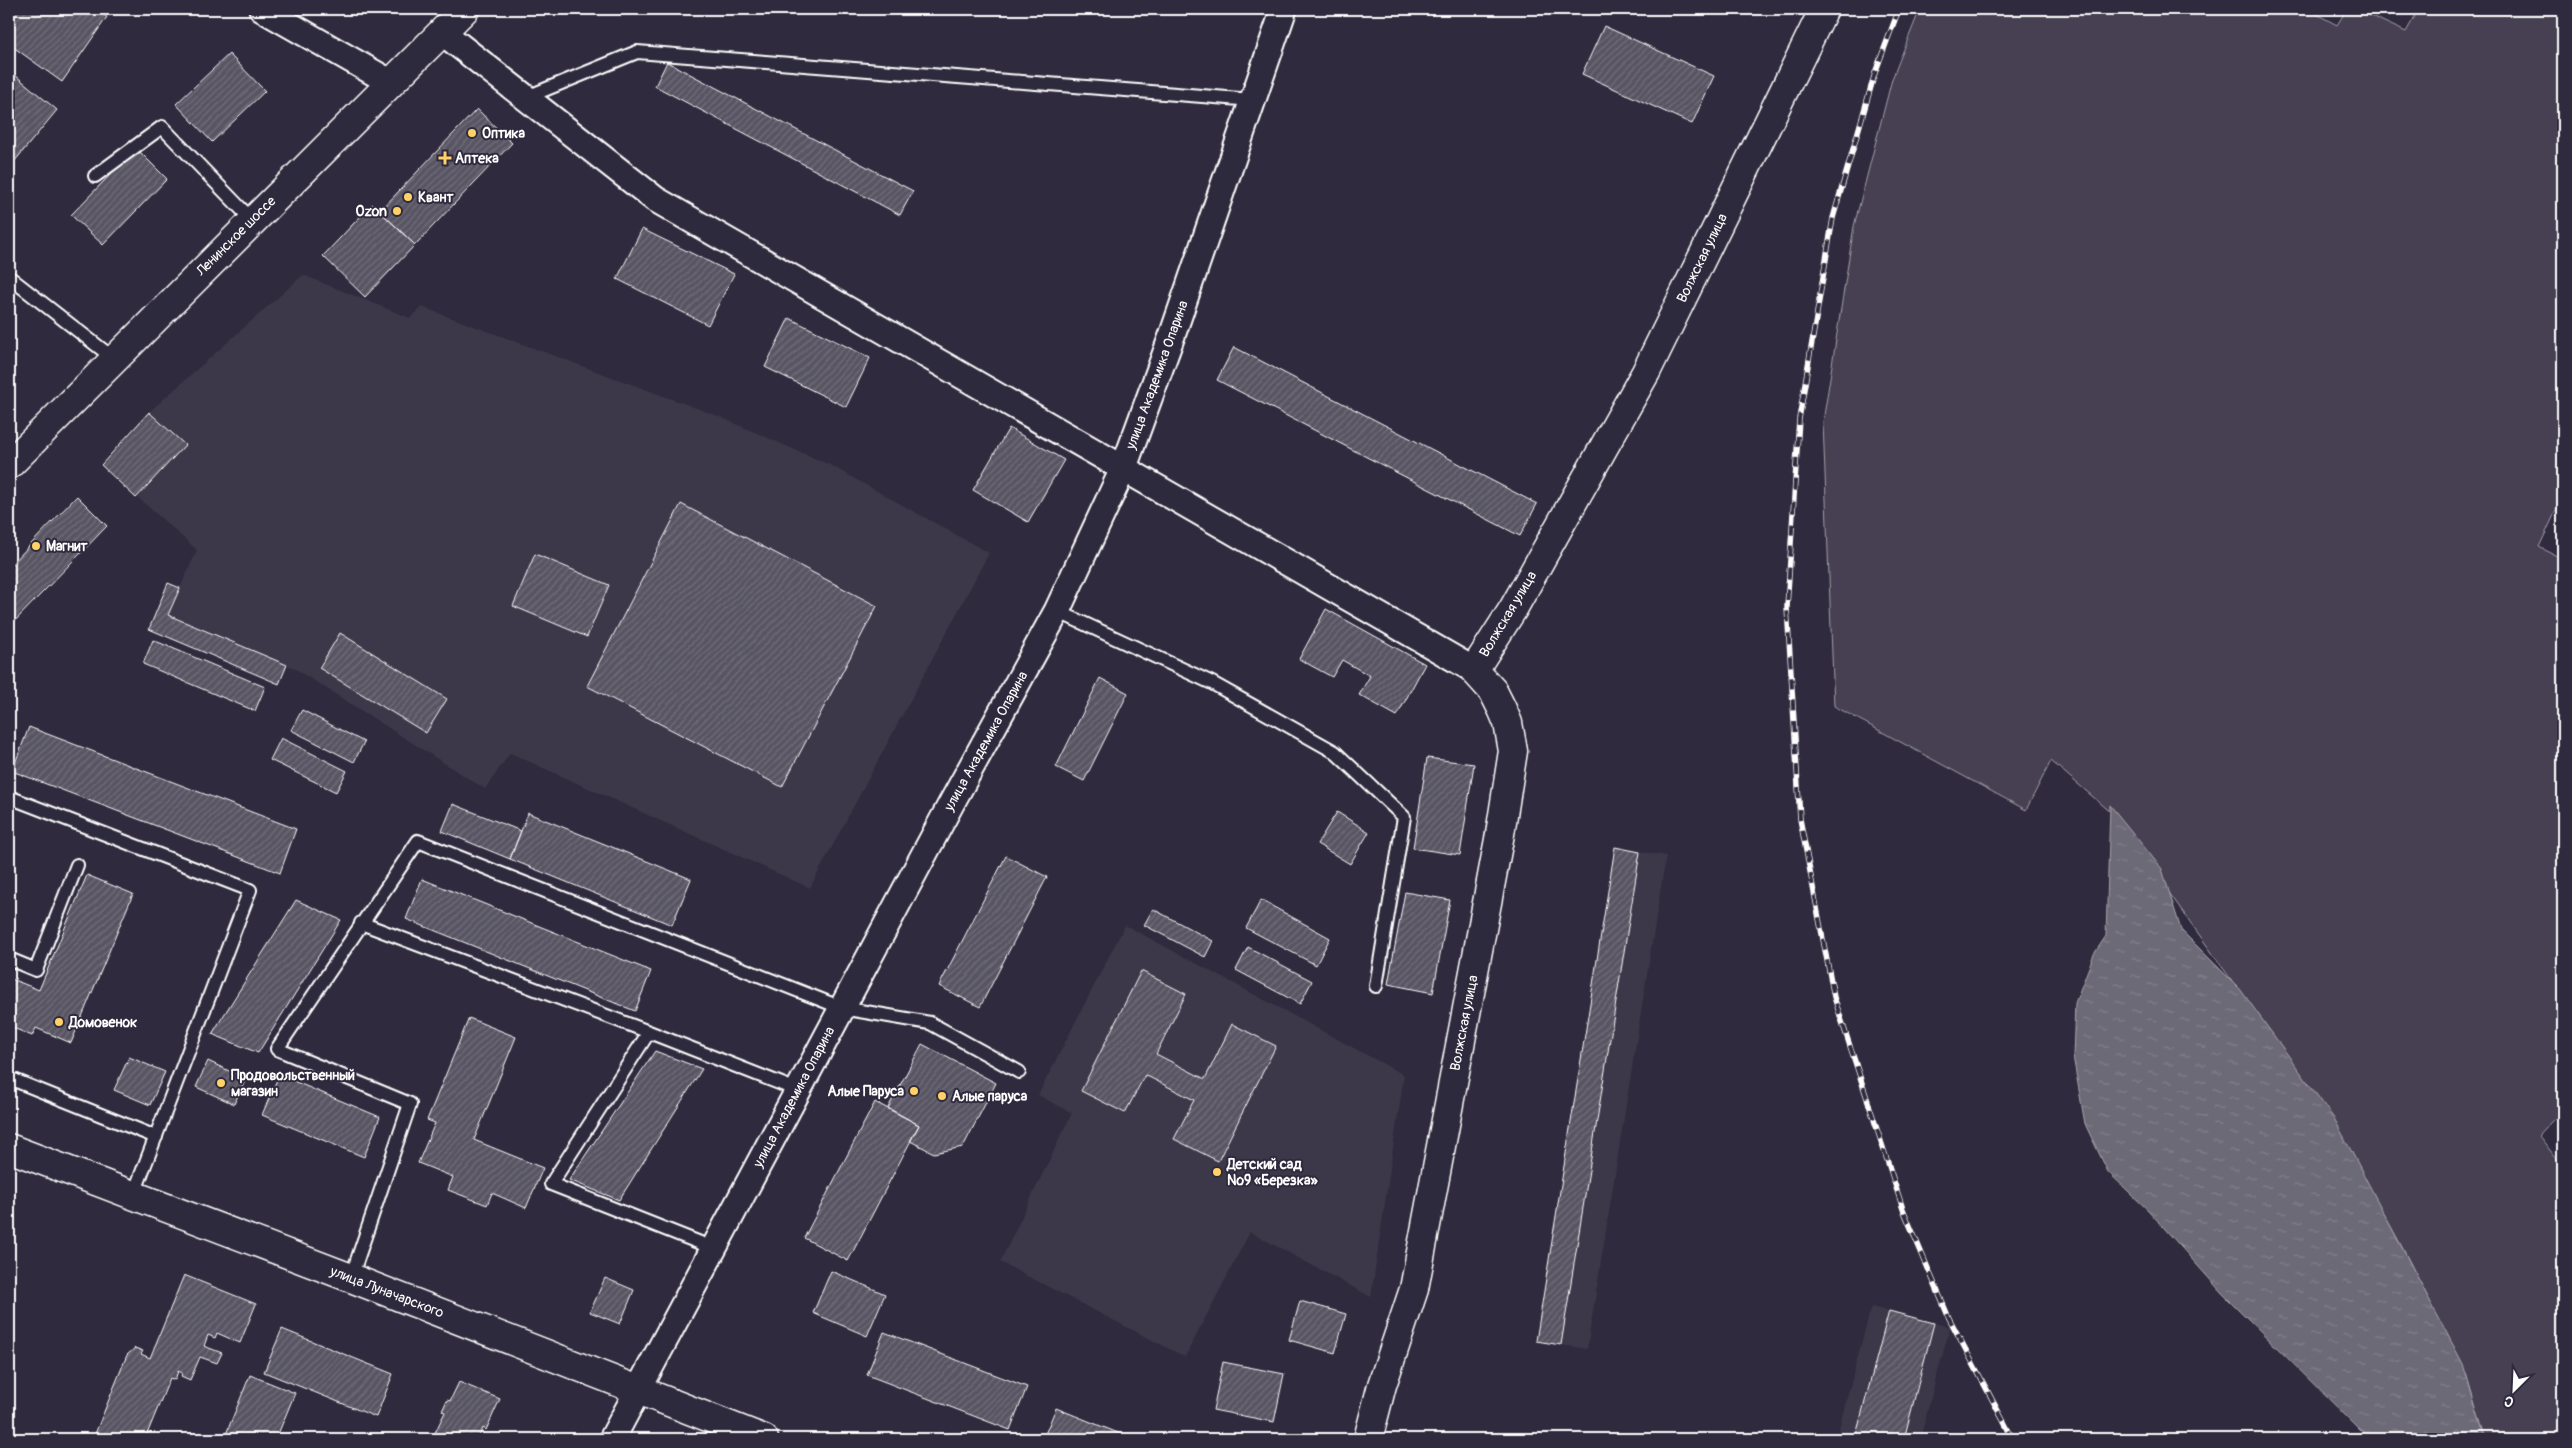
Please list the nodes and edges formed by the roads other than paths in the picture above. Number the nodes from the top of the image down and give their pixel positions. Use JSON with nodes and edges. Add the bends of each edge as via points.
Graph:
{"nodes":[{"id":1,"x":262,"y":9,"type":"edge"},
{"id":2,"x":465,"y":9,"type":"edge"},
{"id":3,"x":1284,"y":9,"type":"edge"},
{"id":4,"x":1824,"y":9,"type":"edge"},
{"id":5,"x":442,"y":32,"type":"junction"},
{"id":6,"x":390,"y":82,"type":"junction"},
{"id":7,"x":527,"y":97,"type":"junction"},
{"id":8,"x":1253,"y":100,"type":"junction"},
{"id":9,"x":95,"y":176,"type":"dead end"},
{"id":10,"x":252,"y":220,"type":"junction"},
{"id":11,"x":9,"y":277,"type":"edge"},
{"id":12,"x":113,"y":358,"type":"junction"},
{"id":13,"x":9,"y":465,"type":"edge"},
{"id":14,"x":1124,"y":468,"type":"junction"},
{"id":15,"x":1057,"y":611,"type":"junction"},
{"id":16,"x":1474,"y":670,"type":"junction"},
{"id":17,"x":9,"y":797,"type":"edge"},
{"id":18,"x":77,"y":865,"type":"dead end"},
{"id":19,"x":361,"y":923,"type":"junction"},
{"id":20,"x":9,"y":959,"type":"edge"},
{"id":21,"x":1376,"y":986,"type":"dead end"},
{"id":22,"x":842,"y":1008,"type":"junction"},
{"id":23,"x":649,"y":1032,"type":"junction"},
{"id":24,"x":1019,"y":1072,"type":"dead end"},
{"id":25,"x":9,"y":1078,"type":"edge"},
{"id":26,"x":797,"y":1090,"type":"junction"},
{"id":27,"x":156,"y":1137,"type":"junction"},
{"id":28,"x":9,"y":1148,"type":"edge"},
{"id":29,"x":133,"y":1196,"type":"junction"},
{"id":30,"x":713,"y":1248,"type":"junction"},
{"id":31,"x":351,"y":1278,"type":"junction"},
{"id":32,"x":638,"y":1390,"type":"junction"},
{"id":33,"x":612,"y":1439,"type":"edge"},
{"id":34,"x":764,"y":1439,"type":"edge"},
{"id":35,"x":1368,"y":1439,"type":"edge"}],
"edges":[{"from":1,"to":6,"type":"street"},
{"from":2,"to":5,"type":"street","name":"Ленинское шоссе"},
{"from":3,"to":8,"type":"street","name":"улица Академика Опарина"},
{"from":4,"to":16,"type":"street","name":"Волжская улица","via":[[1646,372],[1513,608]]},
{"from":5,"to":6,"type":"street","name":"Ленинское шоссе"},
{"from":5,"to":7,"type":"street"},
{"from":6,"to":10,"type":"street","name":"Ленинское шоссе"},
{"from":7,"to":8,"type":"lane","via":[[637,52]]},
{"from":7,"to":14,"type":"street","via":[[655,199]]},
{"from":8,"to":14,"type":"street","name":"улица Академика Опарина"},
{"from":9,"to":10,"type":"lane","via":[[162,127]]},
{"from":10,"to":12,"type":"street","name":"Ленинское шоссе"},
{"from":11,"to":12,"type":"lane"},
{"from":12,"to":13,"type":"street","name":"Ленинское шоссе"},
{"from":14,"to":15,"type":"street","name":"улица Академика Опарина"},
{"from":14,"to":16,"type":"street"},
{"from":15,"to":21,"type":"lane","via":[[1212,682],[1335,752],[1404,816]]},
{"from":15,"to":22,"type":"street","name":"улица Академика Опарина"},
{"from":16,"to":35,"type":"street","name":"Волжская улица","via":[[1493,691],[1502,709],[1513,751],[1414,1289]]},
{"from":17,"to":27,"type":"lane","via":[[250,890]]},
{"from":18,"to":20,"type":"lane","via":[[36,970]]},
{"from":19,"to":22,"type":"lane","via":[[418,841]]},
{"from":19,"to":23,"type":"lane"},
{"from":19,"to":31,"type":"lane","via":[[277,1049],[410,1104]]},
{"from":22,"to":24,"type":"lane","via":[[930,1023]]},
{"from":22,"to":26,"type":"street","name":"улица Академика Опарина"},
{"from":23,"to":26,"type":"lane"},
{"from":23,"to":30,"type":"lane","via":[[551,1184]]},
{"from":25,"to":27,"type":"lane"},
{"from":26,"to":30,"type":"street","name":"улица Академика Опарина"},
{"from":27,"to":29,"type":"lane"},
{"from":28,"to":29,"type":"street","name":"улица Луначарского"},
{"from":29,"to":31,"type":"street","name":"улица Луначарского"},
{"from":30,"to":32,"type":"street","name":"улица Академика Опарина"},
{"from":31,"to":32,"type":"street","name":"улица Луначарского"},
{"from":32,"to":33,"type":"street","name":"улица Академика Опарина"},
{"from":32,"to":34,"type":"street","name":"улица Луначарского"}]}
